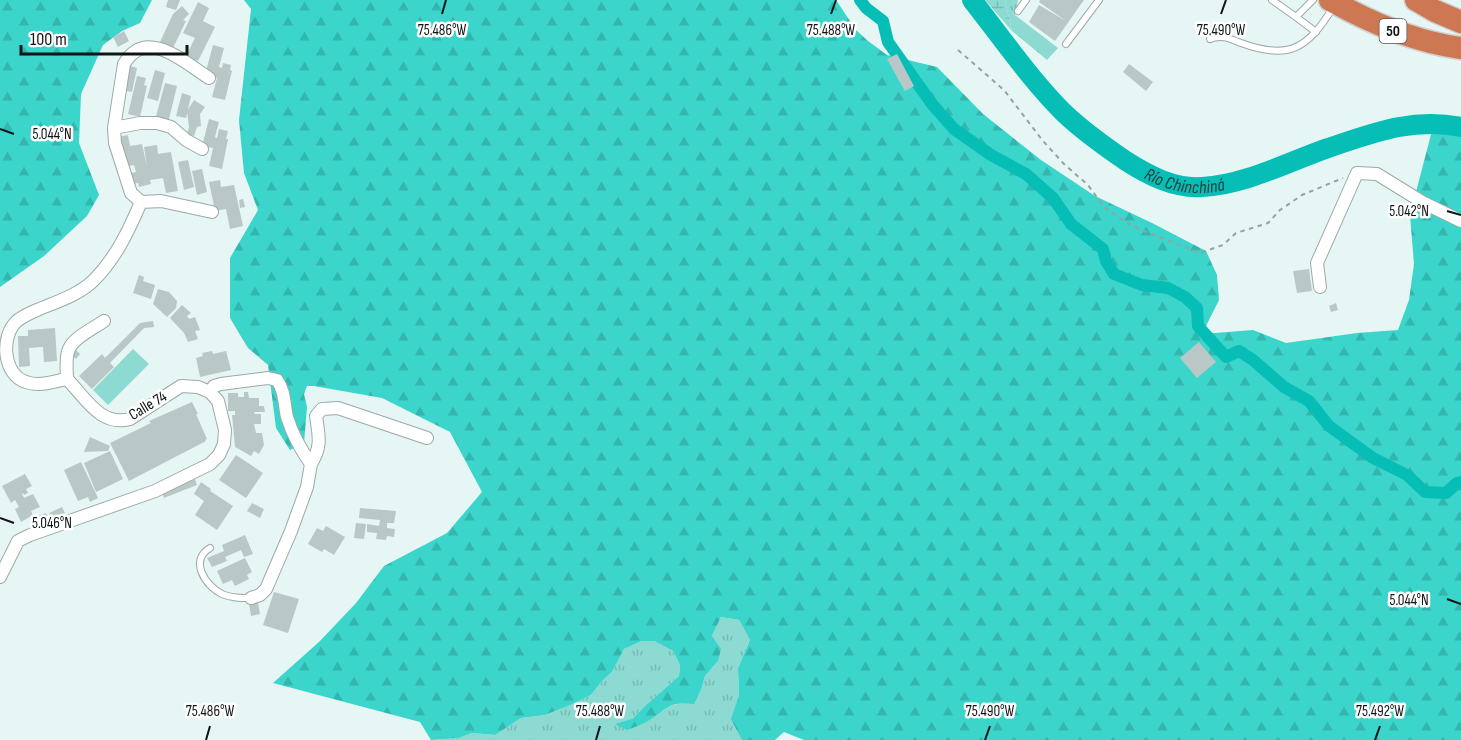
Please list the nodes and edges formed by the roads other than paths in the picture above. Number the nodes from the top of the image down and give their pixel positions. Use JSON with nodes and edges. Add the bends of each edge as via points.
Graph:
{"nodes":[{"id":1,"x":1026,"y":0,"type":"edge"},
{"id":2,"x":1099,"y":0,"type":"edge"},
{"id":3,"x":1272,"y":0,"type":"edge"},
{"id":4,"x":1416,"y":0,"type":"edge"},
{"id":5,"x":1326,"y":1,"type":"edge"},
{"id":6,"x":1018,"y":10,"type":"dead end"},
{"id":7,"x":1296,"y":17,"type":"junction"},
{"id":8,"x":1461,"y":22,"type":"edge"},
{"id":9,"x":1316,"y":32,"type":"junction"},
{"id":10,"x":1210,"y":39,"type":"dead end"},
{"id":11,"x":1066,"y":44,"type":"dead end"},
{"id":12,"x":1461,"y":48,"type":"edge"},
{"id":13,"x":209,"y":78,"type":"dead end"},
{"id":14,"x":114,"y":128,"type":"junction"},
{"id":15,"x":202,"y":149,"type":"dead end"},
{"id":16,"x":141,"y":202,"type":"junction"},
{"id":17,"x":212,"y":212,"type":"dead end"},
{"id":18,"x":1461,"y":221,"type":"edge"},
{"id":19,"x":1320,"y":287,"type":"dead end"},
{"id":20,"x":104,"y":321,"type":"dead end"},
{"id":21,"x":67,"y":379,"type":"junction"},
{"id":22,"x":210,"y":392,"type":"junction"},
{"id":23,"x":427,"y":438,"type":"dead end"},
{"id":24,"x":311,"y":464,"type":"junction"},
{"id":25,"x":210,"y":548,"type":"dead end"},
{"id":26,"x":0,"y":577,"type":"edge"},
{"id":27,"x":251,"y":598,"type":"joint"}],
"edges":[{"from":1,"to":6,"type":"lane"},
{"from":2,"to":11,"type":"lane"},
{"from":3,"to":7,"type":"lane"},
{"from":4,"to":8,"type":"highway","number":"50"},
{"from":5,"to":7,"type":"lane"},
{"from":5,"to":9,"type":"lane","via":[[1322,25]]},
{"from":5,"to":12,"type":"highway","number":"50","via":[[1400,34]]},
{"from":7,"to":9,"type":"lane"},
{"from":9,"to":10,"type":"lane","via":[[1307,42],[1281,51],[1258,50],[1221,36]]},
{"from":13,"to":14,"type":"street","via":[[165,50],[136,50],[124,64]]},
{"from":14,"to":15,"type":"street","via":[[157,123],[171,127]]},
{"from":14,"to":16,"type":"street","via":[[131,193]]},
{"from":16,"to":17,"type":"street","via":[[161,201]]},
{"from":16,"to":21,"type":"street","via":[[126,236],[93,282],[74,295],[16,321],[9,332],[7,361],[13,374],[37,385]]},
{"from":18,"to":19,"type":"street","via":[[1377,174],[1357,173],[1317,263]]},
{"from":20,"to":21,"type":"street","via":[[74,341],[67,358]]},
{"from":21,"to":22,"type":"street","name":"Calle 74","via":[[99,414],[121,422],[181,386]]},
{"from":22,"to":24,"type":"street","via":[[221,384],[277,380],[293,433]]},
{"from":22,"to":26,"type":"street","via":[[218,401],[225,430],[224,444],[210,464],[155,491],[18,541]]},
{"from":23,"to":24,"type":"street","via":[[338,408],[322,409],[316,416],[320,443]]},
{"from":24,"to":27,"type":"street","via":[[307,487],[266,589]]},
{"from":25,"to":27,"type":"lane","via":[[200,559],[201,570],[210,585],[234,598]]}]}
